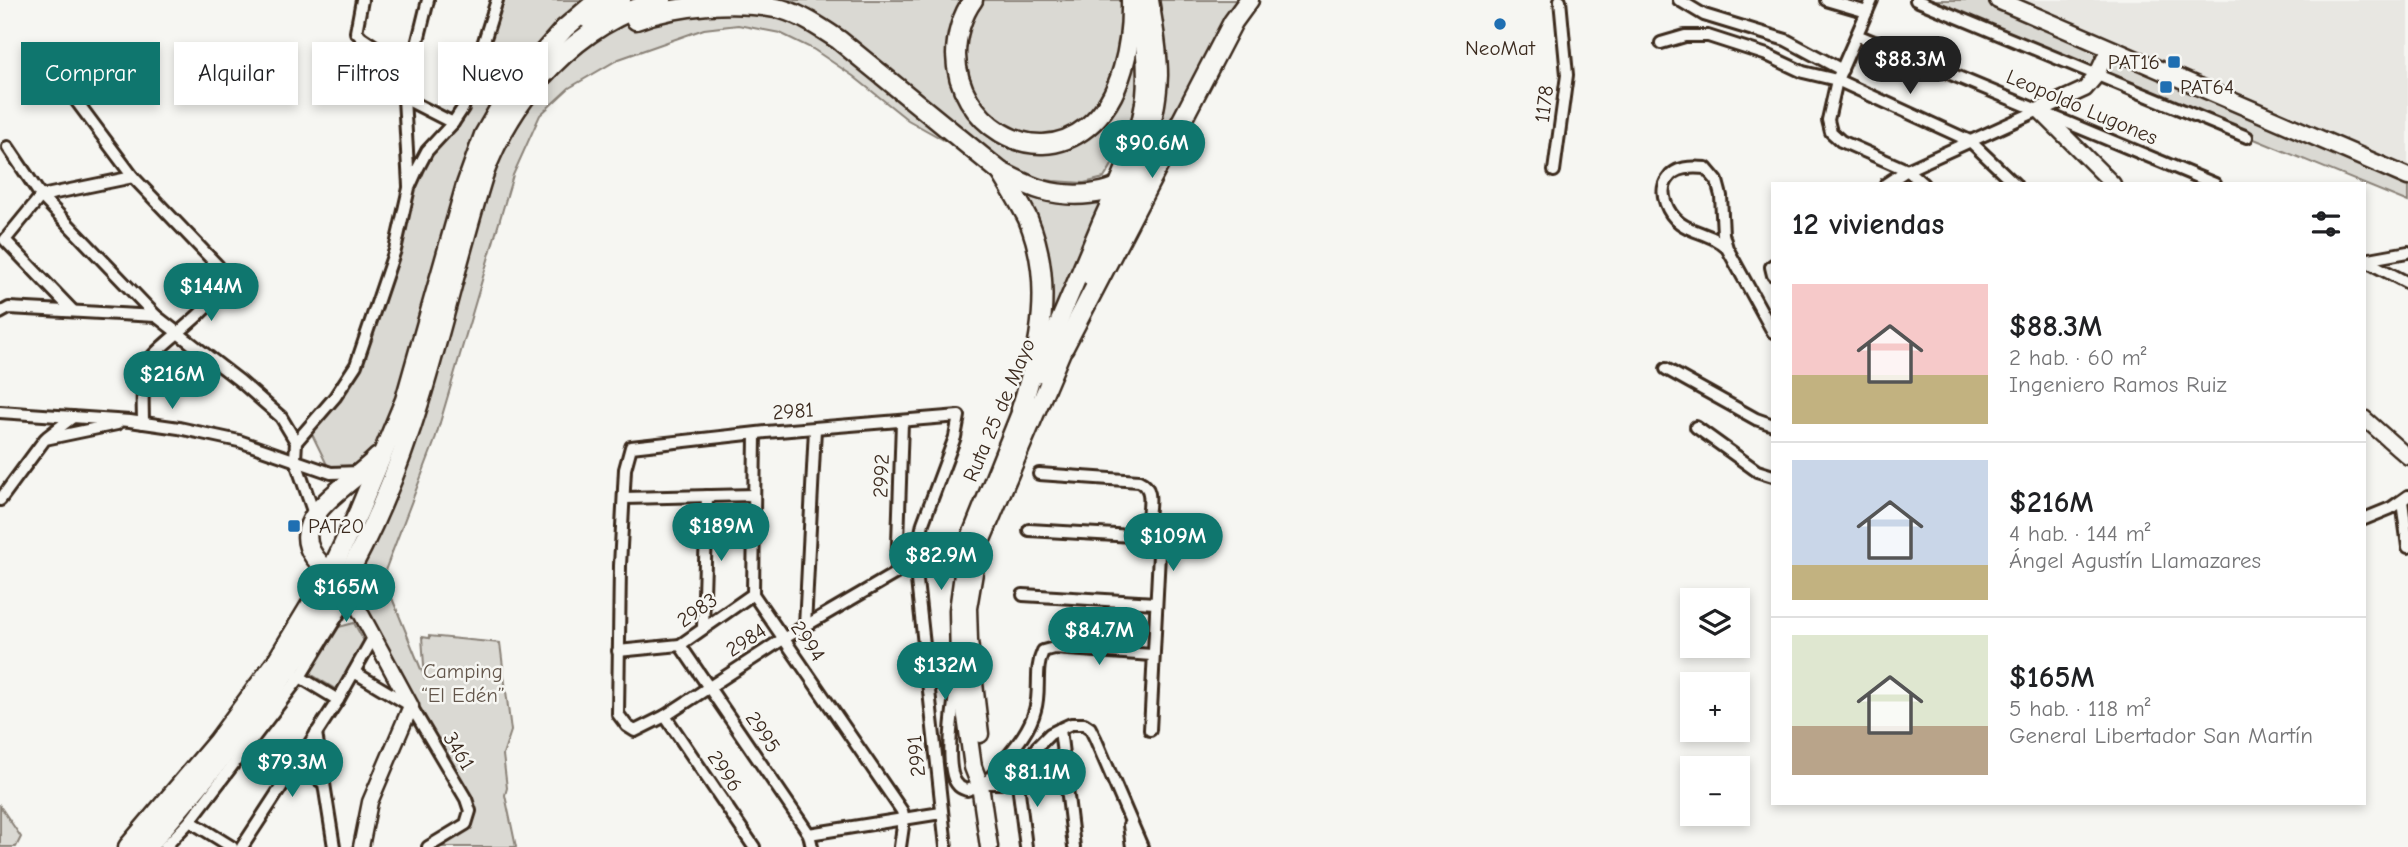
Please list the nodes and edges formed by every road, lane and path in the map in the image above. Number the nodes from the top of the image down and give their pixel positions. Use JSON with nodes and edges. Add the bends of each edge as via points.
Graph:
{"nodes":[{"id":1,"x":362,"y":0,"type":"edge"},
{"id":2,"x":428,"y":0,"type":"edge"},
{"id":3,"x":497,"y":0,"type":"edge"},
{"id":4,"x":598,"y":0,"type":"edge"},
{"id":5,"x":621,"y":0,"type":"edge"},
{"id":6,"x":662,"y":0,"type":"edge"},
{"id":7,"x":973,"y":0,"type":"edge"},
{"id":8,"x":1131,"y":0,"type":"edge"},
{"id":9,"x":1138,"y":0,"type":"edge"},
{"id":10,"x":1150,"y":0,"type":"edge"},
{"id":11,"x":1249,"y":0,"type":"edge"},
{"id":12,"x":1560,"y":0,"type":"edge"},
{"id":13,"x":1679,"y":0,"type":"edge"},
{"id":14,"x":1826,"y":0,"type":"edge"},
{"id":15,"x":1872,"y":0,"type":"edge"},
{"id":16,"x":1916,"y":0,"type":"edge"},
{"id":17,"x":1998,"y":0,"type":"edge"},
{"id":18,"x":1867,"y":12,"type":"junction"},
{"id":19,"x":1857,"y":35,"type":"junction"},
{"id":20,"x":584,"y":39,"type":"junction"},
{"id":21,"x":368,"y":42,"type":"edge"},
{"id":22,"x":417,"y":42,"type":"edge"},
{"id":23,"x":1661,"y":43,"type":"dead end"},
{"id":24,"x":548,"y":47,"type":"edge"},
{"id":25,"x":2109,"y":48,"type":"junction"},
{"id":26,"x":548,"y":50,"type":"edge"},
{"id":27,"x":1839,"y":75,"type":"junction"},
{"id":28,"x":2096,"y":76,"type":"junction"},
{"id":29,"x":79,"y":105,"type":"edge"},
{"id":30,"x":404,"y":105,"type":"edge"},
{"id":31,"x":418,"y":105,"type":"edge"},
{"id":32,"x":501,"y":105,"type":"edge"},
{"id":33,"x":2039,"y":110,"type":"junction"},
{"id":34,"x":453,"y":123,"type":"junction"},
{"id":35,"x":2247,"y":137,"type":"dead end"},
{"id":36,"x":1970,"y":141,"type":"junction"},
{"id":37,"x":8,"y":147,"type":"dead end"},
{"id":38,"x":1907,"y":170,"type":"junction"},
{"id":39,"x":1554,"y":171,"type":"dead end"},
{"id":40,"x":1001,"y":172,"type":"junction"},
{"id":41,"x":1134,"y":176,"type":"junction"},
{"id":42,"x":133,"y":177,"type":"junction"},
{"id":43,"x":2408,"y":177,"type":"edge"},
{"id":44,"x":1889,"y":182,"type":"edge"},
{"id":45,"x":1921,"y":182,"type":"edge"},
{"id":46,"x":2013,"y":182,"type":"edge"},
{"id":47,"x":2111,"y":182,"type":"edge"},
{"id":48,"x":2210,"y":182,"type":"edge"},
{"id":49,"x":409,"y":188,"type":"junction"},
{"id":50,"x":1116,"y":188,"type":"junction"},
{"id":51,"x":41,"y":196,"type":"junction"},
{"id":52,"x":1727,"y":248,"type":"junction"},
{"id":53,"x":2408,"y":252,"type":"edge"},
{"id":54,"x":2366,"y":260,"type":"edge"},
{"id":55,"x":2366,"y":261,"type":"edge"},
{"id":56,"x":2408,"y":283,"type":"edge"},
{"id":57,"x":5,"y":310,"type":"edge"},
{"id":58,"x":73,"y":312,"type":"junction"},
{"id":59,"x":156,"y":316,"type":"junction"},
{"id":60,"x":1771,"y":328,"type":"edge"},
{"id":61,"x":179,"y":334,"type":"junction"},
{"id":62,"x":1064,"y":347,"type":"junction"},
{"id":63,"x":1667,"y":369,"type":"dead end"},
{"id":64,"x":1021,"y":409,"type":"junction"},
{"id":65,"x":0,"y":411,"type":"edge"},
{"id":66,"x":959,"y":416,"type":"joint"},
{"id":67,"x":73,"y":417,"type":"junction"},
{"id":68,"x":2366,"y":420,"type":"edge"},
{"id":69,"x":130,"y":421,"type":"junction"},
{"id":70,"x":902,"y":422,"type":"junction"},
{"id":71,"x":143,"y":423,"type":"junction"},
{"id":72,"x":1771,"y":424,"type":"edge"},
{"id":73,"x":1696,"y":427,"type":"dead end"},
{"id":74,"x":815,"y":429,"type":"junction"},
{"id":75,"x":755,"y":434,"type":"junction"},
{"id":76,"x":45,"y":439,"type":"junction"},
{"id":77,"x":296,"y":442,"type":"junction"},
{"id":78,"x":387,"y":444,"type":"junction"},
{"id":79,"x":2408,"y":457,"type":"edge"},
{"id":80,"x":295,"y":459,"type":"junction"},
{"id":81,"x":363,"y":472,"type":"junction"},
{"id":82,"x":1039,"y":474,"type":"dead end"},
{"id":83,"x":1771,"y":475,"type":"edge"},
{"id":84,"x":754,"y":495,"type":"junction"},
{"id":85,"x":707,"y":496,"type":"junction"},
{"id":86,"x":624,"y":498,"type":"junction"},
{"id":87,"x":2405,"y":498,"type":"edge"},
{"id":88,"x":0,"y":500,"type":"edge"},
{"id":89,"x":314,"y":514,"type":"junction"},
{"id":90,"x":2369,"y":517,"type":"edge"},
{"id":91,"x":1029,"y":530,"type":"dead end"},
{"id":92,"x":1150,"y":537,"type":"junction"},
{"id":93,"x":2408,"y":547,"type":"edge"},
{"id":94,"x":915,"y":562,"type":"junction"},
{"id":95,"x":897,"y":572,"type":"junction"},
{"id":96,"x":342,"y":583,"type":"junction"},
{"id":97,"x":753,"y":594,"type":"junction"},
{"id":98,"x":1023,"y":595,"type":"dead end"},
{"id":99,"x":1155,"y":603,"type":"junction"},
{"id":100,"x":805,"y":626,"type":"junction"},
{"id":101,"x":703,"y":628,"type":"junction"},
{"id":102,"x":373,"y":638,"type":"junction"},
{"id":103,"x":783,"y":639,"type":"junction"},
{"id":104,"x":680,"y":645,"type":"junction"},
{"id":105,"x":618,"y":651,"type":"junction"},
{"id":106,"x":1152,"y":655,"type":"junction"},
{"id":107,"x":354,"y":672,"type":"junction"},
{"id":108,"x":294,"y":673,"type":"junction"},
{"id":109,"x":709,"y":687,"type":"junction"},
{"id":110,"x":338,"y":700,"type":"junction"},
{"id":111,"x":411,"y":706,"type":"junction"},
{"id":112,"x":665,"y":716,"type":"junction"},
{"id":113,"x":1060,"y":729,"type":"junction"},
{"id":114,"x":1150,"y":730,"type":"dead end"},
{"id":115,"x":316,"y":733,"type":"junction"},
{"id":116,"x":296,"y":766,"type":"junction"},
{"id":117,"x":1017,"y":776,"type":"junction"},
{"id":118,"x":324,"y":783,"type":"junction"},
{"id":119,"x":984,"y":784,"type":"junction"},
{"id":120,"x":941,"y":813,"type":"junction"},
{"id":121,"x":1128,"y":814,"type":"junction"},
{"id":122,"x":904,"y":819,"type":"junction"},
{"id":123,"x":190,"y":821,"type":"junction"},
{"id":124,"x":810,"y":843,"type":"edge"},
{"id":125,"x":128,"y":847,"type":"edge"},
{"id":126,"x":147,"y":847,"type":"edge"},
{"id":127,"x":165,"y":847,"type":"edge"},
{"id":128,"x":232,"y":847,"type":"edge"},
{"id":129,"x":242,"y":847,"type":"edge"},
{"id":130,"x":334,"y":847,"type":"edge"},
{"id":131,"x":361,"y":847,"type":"edge"},
{"id":132,"x":428,"y":847,"type":"edge"},
{"id":133,"x":754,"y":847,"type":"edge"},
{"id":134,"x":900,"y":847,"type":"edge"},
{"id":135,"x":946,"y":847,"type":"edge"},
{"id":136,"x":989,"y":847,"type":"edge"},
{"id":137,"x":1026,"y":847,"type":"edge"},
{"id":138,"x":1074,"y":847,"type":"edge"},
{"id":139,"x":1132,"y":847,"type":"edge"},
{"id":140,"x":1142,"y":847,"type":"edge"}],
"edges":[{"from":1,"to":21,"type":"street","via":[[356,32]]},
{"from":2,"to":22,"type":"street"},
{"from":3,"to":34,"type":"street","via":[[463,108]]},
{"from":4,"to":24,"type":"highway"},
{"from":5,"to":26,"type":"highway","via":[[571,30]]},
{"from":6,"to":20,"type":"highway"},
{"from":7,"to":8,"type":"highway","via":[[956,47],[961,90],[974,110],[1003,135],[1040,143],[1071,137],[1086,128],[1109,101],[1127,51]]},
{"from":9,"to":50,"type":"main road","name":"Ruta 25 de Mayo","via":[[1146,57],[1144,97],[1138,130]]},
{"from":10,"to":41,"type":"main road","name":"Ruta 25 de Mayo","via":[[1158,83],[1153,121]]},
{"from":11,"to":62,"type":"highway","via":[[1233,22]]},
{"from":12,"to":39,"type":"street","name":"1178","via":[[1567,75]]},
{"from":13,"to":27,"type":"street","via":[[1704,15],[1786,40]]},
{"from":14,"to":18,"type":"street"},
{"from":15,"to":18,"type":"street"},
{"from":16,"to":28,"type":"street"},
{"from":17,"to":25,"type":"main road"},
{"from":18,"to":19,"type":"street"},
{"from":19,"to":27,"type":"street"},
{"from":19,"to":33,"type":"street","name":"Leopoldo Lugones"},
{"from":20,"to":40,"type":"highway","via":[[645,17],[708,5],[781,9],[839,40]]},
{"from":20,"to":96,"type":"highway","via":[[525,97],[494,150],[424,393],[383,503]]},
{"from":23,"to":27,"type":"street","via":[[1708,36],[1803,72]]},
{"from":25,"to":28,"type":"street"},
{"from":25,"to":43,"type":"main road"},
{"from":27,"to":36,"type":"street"},
{"from":27,"to":38,"type":"street","via":[[1828,120],[1831,132],[1841,141]]},
{"from":28,"to":33,"type":"street","via":[[2085,89]]},
{"from":28,"to":35,"type":"street"},
{"from":29,"to":42,"type":"street"},
{"from":30,"to":49,"type":"street"},
{"from":31,"to":34,"type":"street"},
{"from":32,"to":78,"type":"highway","via":[[478,148],[405,400]]},
{"from":33,"to":36,"type":"street"},
{"from":33,"to":47,"type":"street"},
{"from":33,"to":48,"type":"street","name":"Leopoldo Lugones"},
{"from":34,"to":49,"type":"street","via":[[427,151]]},
{"from":36,"to":38,"type":"street"},
{"from":36,"to":46,"type":"street"},
{"from":37,"to":51,"type":"street"},
{"from":38,"to":44,"type":"street"},
{"from":38,"to":45,"type":"street"},
{"from":40,"to":50,"type":"highway","via":[[1043,190],[1063,193]]},
{"from":40,"to":64,"type":"highway","via":[[1027,217],[1042,277],[1038,347]]},
{"from":41,"to":50,"type":"highway"},
{"from":41,"to":62,"type":"main road","name":"Ruta 25 de Mayo"},
{"from":42,"to":51,"type":"street"},
{"from":42,"to":61,"type":"street","via":[[218,266],[223,277],[221,291]]},
{"from":49,"to":77,"type":"street","via":[[395,250],[356,365]]},
{"from":50,"to":64,"type":"main road","name":"Ruta 25 de Mayo"},
{"from":51,"to":58,"type":"street","via":[[5,240]]},
{"from":51,"to":59,"type":"street"},
{"from":52,"to":52,"type":"street","via":[[1717,181],[1706,168],[1675,171],[1667,180],[1663,198],[1672,214]]},
{"from":52,"to":60,"type":"street"},
{"from":53,"to":54,"type":"street"},
{"from":55,"to":56,"type":"street"},
{"from":57,"to":58,"type":"street"},
{"from":58,"to":59,"type":"street"},
{"from":59,"to":61,"type":"street"},
{"from":61,"to":71,"type":"street","via":[[150,359],[145,372]]},
{"from":61,"to":77,"type":"street","via":[[275,411]]},
{"from":62,"to":119,"type":"main road","name":"Ruta 25 de Mayo","via":[[986,526],[973,574],[969,642]]},
{"from":63,"to":72,"type":"street"},
{"from":64,"to":119,"type":"main road","name":"Ruta 25 de Mayo","via":[[967,545],[958,610],[973,767]]},
{"from":65,"to":67,"type":"street"},
{"from":66,"to":70,"type":"street","name":"2981"},
{"from":66,"to":94,"type":"street","name":"2991","via":[[923,523]]},
{"from":67,"to":69,"type":"street"},
{"from":67,"to":76,"type":"street"},
{"from":68,"to":79,"type":"street"},
{"from":69,"to":71,"type":"street"},
{"from":69,"to":76,"type":"street"},
{"from":70,"to":74,"type":"street","name":"2981"},
{"from":70,"to":95,"type":"street","name":"2992"},
{"from":71,"to":80,"type":"street","via":[[239,441]]},
{"from":73,"to":83,"type":"street","via":[[1757,471]]},
{"from":74,"to":75,"type":"street","name":"2981"},
{"from":74,"to":100,"type":"street"},
{"from":75,"to":84,"type":"street"},
{"from":75,"to":86,"type":"street","name":"2981","via":[[631,446]]},
{"from":76,"to":88,"type":"street"},
{"from":77,"to":80,"type":"street"},
{"from":78,"to":81,"type":"highway"},
{"from":78,"to":96,"type":"highway"},
{"from":80,"to":81,"type":"street","via":[[331,473]]},
{"from":80,"to":89,"type":"street"},
{"from":81,"to":89,"type":"highway"},
{"from":82,"to":92,"type":"street","via":[[1146,484]]},
{"from":84,"to":85,"type":"street"},
{"from":84,"to":97,"type":"street"},
{"from":85,"to":86,"type":"street"},
{"from":85,"to":101,"type":"street"},
{"from":86,"to":105,"type":"street"},
{"from":87,"to":90,"type":"street"},
{"from":87,"to":93,"type":"street"},
{"from":89,"to":96,"type":"highway","via":[[307,540],[314,557]]},
{"from":91,"to":92,"type":"street"},
{"from":92,"to":99,"type":"street","via":[[1159,554]]},
{"from":94,"to":95,"type":"street","name":"2984"},
{"from":94,"to":120,"type":"street","name":"2991"},
{"from":95,"to":100,"type":"street","name":"2984"},
{"from":96,"to":102,"type":"street"},
{"from":96,"to":108,"type":"highway"},
{"from":96,"to":125,"type":"highway"},
{"from":97,"to":101,"type":"street","name":"2983"},
{"from":97,"to":103,"type":"street","name":"2994"},
{"from":98,"to":99,"type":"street"},
{"from":99,"to":106,"type":"street"},
{"from":100,"to":103,"type":"street","name":"2984"},
{"from":101,"to":104,"type":"street","name":"2983"},
{"from":102,"to":107,"type":"street"},
{"from":102,"to":111,"type":"street"},
{"from":103,"to":109,"type":"street","name":"2984"},
{"from":103,"to":122,"type":"street","name":"2994"},
{"from":104,"to":105,"type":"street","name":"2983"},
{"from":104,"to":109,"type":"street","name":"2995"},
{"from":105,"to":112,"type":"street","name":"2984","via":[[618,714],[635,731]]},
{"from":106,"to":114,"type":"street"},
{"from":106,"to":119,"type":"street","via":[[1054,648],[1043,652],[1033,719]]},
{"from":107,"to":110,"type":"street"},
{"from":107,"to":111,"type":"street"},
{"from":108,"to":110,"type":"street"},
{"from":108,"to":123,"type":"street"},
{"from":108,"to":126,"type":"highway"},
{"from":109,"to":112,"type":"street","name":"2984"},
{"from":109,"to":124,"type":"street","name":"2995"},
{"from":110,"to":115,"type":"street"},
{"from":111,"to":131,"type":"street","via":[[370,802]]},
{"from":111,"to":132,"type":"street","name":"3461","via":[[470,811],[466,824]]},
{"from":112,"to":133,"type":"street","name":"2996"},
{"from":113,"to":117,"type":"street","via":[[1037,747]]},
{"from":113,"to":121,"type":"street","via":[[1071,724],[1090,728]]},
{"from":113,"to":138,"type":"street"},
{"from":115,"to":116,"type":"street"},
{"from":115,"to":118,"type":"street"},
{"from":116,"to":118,"type":"street"},
{"from":116,"to":129,"type":"street"},
{"from":117,"to":119,"type":"street"},
{"from":117,"to":137,"type":"street"},
{"from":118,"to":130,"type":"street"},
{"from":119,"to":136,"type":"main road","name":"Ruta 25 de Mayo"},
{"from":120,"to":122,"type":"street"},
{"from":120,"to":135,"type":"street","name":"2991"},
{"from":121,"to":139,"type":"street"},
{"from":121,"to":140,"type":"street"},
{"from":122,"to":124,"type":"street"},
{"from":122,"to":134,"type":"street"},
{"from":123,"to":127,"type":"street"},
{"from":123,"to":128,"type":"street"}]}
